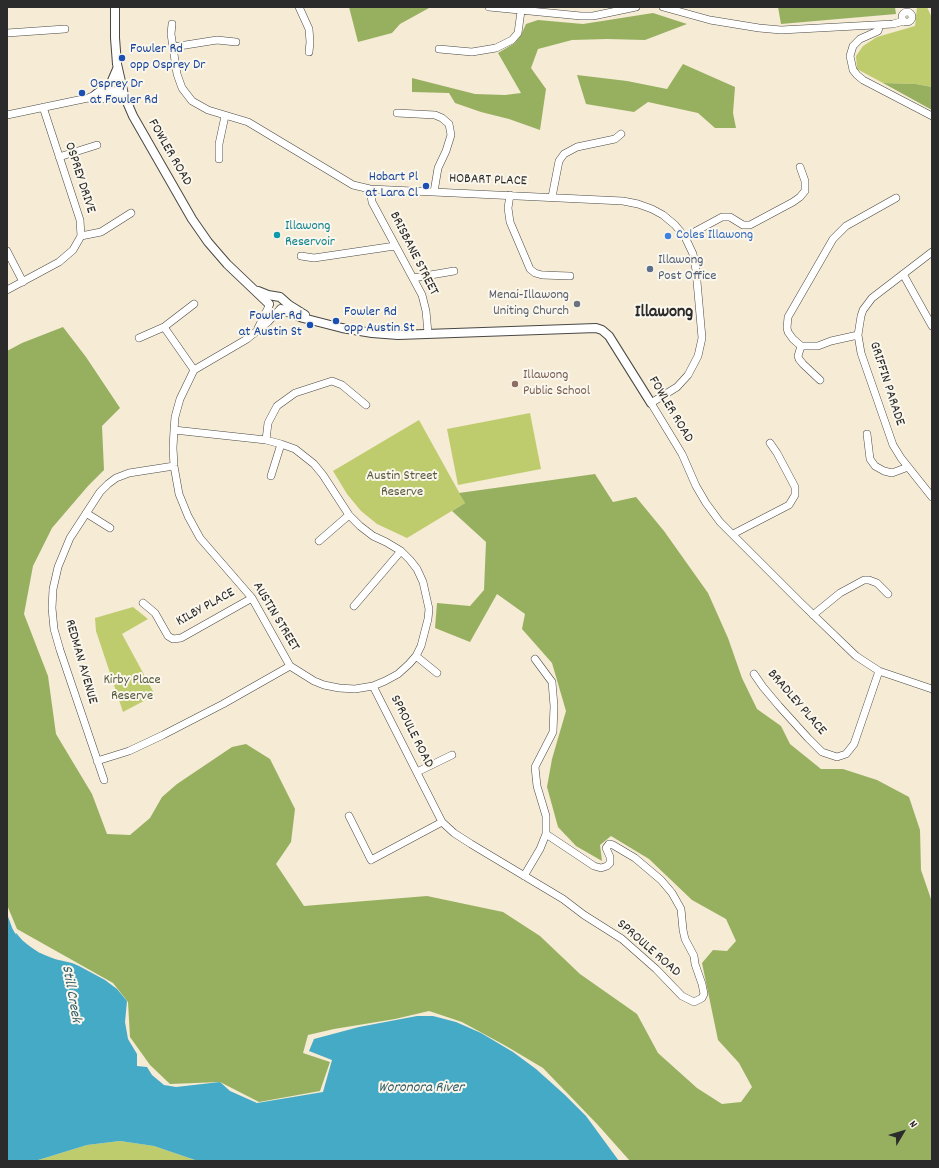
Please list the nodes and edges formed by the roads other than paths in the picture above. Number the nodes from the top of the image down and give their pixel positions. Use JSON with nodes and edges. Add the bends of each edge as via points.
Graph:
{"nodes":[{"id":1,"x":116,"y":7,"type":"edge"},
{"id":2,"x":299,"y":7,"type":"edge"},
{"id":3,"x":489,"y":7,"type":"edge"},
{"id":4,"x":636,"y":7,"type":"edge"},
{"id":5,"x":663,"y":7,"type":"edge"},
{"id":6,"x":908,"y":10,"type":"edge"},
{"id":7,"x":521,"y":11,"type":"junction"},
{"id":8,"x":172,"y":24,"type":"dead end"},
{"id":9,"x":880,"y":25,"type":"junction"},
{"id":10,"x":65,"y":28,"type":"dead end"},
{"id":11,"x":7,"y":33,"type":"edge"},
{"id":12,"x":236,"y":42,"type":"dead end"},
{"id":13,"x":173,"y":47,"type":"junction"},
{"id":14,"x":439,"y":49,"type":"dead end"},
{"id":15,"x":309,"y":52,"type":"dead end"},
{"id":16,"x":117,"y":64,"type":"junction"},
{"id":17,"x":124,"y":92,"type":"junction"},
{"id":18,"x":91,"y":96,"type":"junction"},
{"id":19,"x":43,"y":107,"type":"junction"},
{"id":20,"x":397,"y":112,"type":"dead end"},
{"id":21,"x":7,"y":115,"type":"edge"},
{"id":22,"x":225,"y":116,"type":"junction"},
{"id":23,"x":932,"y":116,"type":"edge"},
{"id":24,"x":621,"y":134,"type":"dead end"},
{"id":25,"x":97,"y":145,"type":"dead end"},
{"id":26,"x":59,"y":157,"type":"junction"},
{"id":27,"x":219,"y":160,"type":"dead end"},
{"id":28,"x":800,"y":167,"type":"dead end"},
{"id":29,"x":370,"y":188,"type":"junction"},
{"id":30,"x":434,"y":192,"type":"junction"},
{"id":31,"x":510,"y":195,"type":"junction"},
{"id":32,"x":552,"y":197,"type":"junction"},
{"id":33,"x":896,"y":198,"type":"dead end"},
{"id":34,"x":131,"y":213,"type":"dead end"},
{"id":35,"x":81,"y":236,"type":"junction"},
{"id":36,"x":685,"y":237,"type":"junction"},
{"id":37,"x":395,"y":246,"type":"junction"},
{"id":38,"x":7,"y":251,"type":"edge"},
{"id":39,"x":932,"y":252,"type":"edge"},
{"id":40,"x":301,"y":256,"type":"dead end"},
{"id":41,"x":454,"y":271,"type":"dead end"},
{"id":42,"x":903,"y":274,"type":"junction"},
{"id":43,"x":570,"y":276,"type":"dead end"},
{"id":44,"x":413,"y":278,"type":"junction"},
{"id":45,"x":23,"y":282,"type":"junction"},
{"id":46,"x":254,"y":289,"type":"junction"},
{"id":47,"x":7,"y":290,"type":"edge"},
{"id":48,"x":275,"y":296,"type":"junction"},
{"id":49,"x":283,"y":299,"type":"junction"},
{"id":50,"x":194,"y":304,"type":"dead end"},
{"id":51,"x":269,"y":305,"type":"junction"},
{"id":52,"x":280,"y":310,"type":"junction"},
{"id":53,"x":311,"y":319,"type":"junction"},
{"id":54,"x":932,"y":326,"type":"edge"},
{"id":55,"x":164,"y":327,"type":"junction"},
{"id":56,"x":256,"y":332,"type":"junction"},
{"id":57,"x":428,"y":334,"type":"junction"},
{"id":58,"x":858,"y":335,"type":"junction"},
{"id":59,"x":139,"y":338,"type":"dead end"},
{"id":60,"x":802,"y":346,"type":"junction"},
{"id":61,"x":194,"y":370,"type":"junction"},
{"id":62,"x":820,"y":380,"type":"dead end"},
{"id":63,"x":651,"y":403,"type":"junction"},
{"id":64,"x":366,"y":405,"type":"dead end"},
{"id":65,"x":174,"y":430,"type":"junction"},
{"id":66,"x":867,"y":434,"type":"dead end"},
{"id":67,"x":266,"y":440,"type":"junction"},
{"id":68,"x":770,"y":443,"type":"dead end"},
{"id":69,"x":281,"y":444,"type":"junction"},
{"id":70,"x":174,"y":466,"type":"junction"},
{"id":71,"x":908,"y":467,"type":"junction"},
{"id":72,"x":271,"y":476,"type":"dead end"},
{"id":73,"x":932,"y":497,"type":"edge"},
{"id":74,"x":86,"y":513,"type":"junction"},
{"id":75,"x":349,"y":515,"type":"junction"},
{"id":76,"x":110,"y":528,"type":"dead end"},
{"id":77,"x":733,"y":534,"type":"junction"},
{"id":78,"x":319,"y":541,"type":"dead end"},
{"id":79,"x":401,"y":551,"type":"junction"},
{"id":80,"x":888,"y":594,"type":"dead end"},
{"id":81,"x":252,"y":598,"type":"junction"},
{"id":82,"x":143,"y":603,"type":"dead end"},
{"id":83,"x":354,"y":606,"type":"dead end"},
{"id":84,"x":813,"y":615,"type":"junction"},
{"id":85,"x":416,"y":656,"type":"junction"},
{"id":86,"x":536,"y":659,"type":"dead end"},
{"id":87,"x":290,"y":666,"type":"junction"},
{"id":88,"x":879,"y":670,"type":"junction"},
{"id":89,"x":438,"y":673,"type":"dead end"},
{"id":90,"x":754,"y":674,"type":"dead end"},
{"id":91,"x":373,"y":686,"type":"junction"},
{"id":92,"x":932,"y":689,"type":"edge"},
{"id":93,"x":452,"y":755,"type":"dead end"},
{"id":94,"x":97,"y":761,"type":"junction"},
{"id":95,"x":417,"y":772,"type":"junction"},
{"id":96,"x":104,"y":780,"type":"dead end"},
{"id":97,"x":349,"y":816,"type":"dead end"},
{"id":98,"x":442,"y":822,"type":"junction"},
{"id":99,"x":546,"y":834,"type":"junction"},
{"id":100,"x":524,"y":876,"type":"junction"}],
"edges":[{"from":1,"to":16,"type":"street","name":"FOWLER ROAD"},
{"from":2,"to":15,"type":"street","via":[[309,29]]},
{"from":3,"to":7,"type":"street"},
{"from":4,"to":7,"type":"street","via":[[587,16]]},
{"from":5,"to":9,"type":"street","via":[[710,20],[771,29],[805,30]]},
{"from":6,"to":9,"type":"street","via":[[911,14],[908,22]]},
{"from":7,"to":14,"type":"street","via":[[518,33],[512,40],[496,48],[472,52]]},
{"from":8,"to":13,"type":"street","name":"HOBART PLACE"},
{"from":9,"to":23,"type":"street","via":[[878,31],[860,39],[853,46],[850,56],[853,70],[867,82]]},
{"from":10,"to":11,"type":"street"},
{"from":12,"to":13,"type":"street","via":[[217,40]]},
{"from":13,"to":22,"type":"street","name":"HOBART PLACE","via":[[177,74],[185,92],[203,108]]},
{"from":16,"to":17,"type":"street","name":"FOWLER ROAD"},
{"from":16,"to":18,"type":"street","via":[[111,83]]},
{"from":17,"to":18,"type":"street"},
{"from":17,"to":46,"type":"street","name":"FOWLER ROAD","via":[[133,116],[200,231],[227,264]]},
{"from":18,"to":19,"type":"street"},
{"from":19,"to":21,"type":"street"},
{"from":19,"to":26,"type":"street","name":"OSPREY DRIVE"},
{"from":20,"to":30,"type":"street","via":[[435,115],[449,124],[451,135],[438,168]]},
{"from":22,"to":27,"type":"street","via":[[219,144]]},
{"from":22,"to":29,"type":"street","name":"HOBART PLACE","via":[[248,122],[347,182]]},
{"from":24,"to":32,"type":"street","via":[[615,139],[577,148],[564,154],[558,161]]},
{"from":25,"to":26,"type":"street"},
{"from":26,"to":35,"type":"street","name":"OSPREY DRIVE","via":[[80,220]]},
{"from":28,"to":36,"type":"street","via":[[805,180],[805,191],[793,202],[750,225],[743,225],[730,217],[722,217]]},
{"from":29,"to":30,"type":"street","name":"HOBART PLACE"},
{"from":29,"to":37,"type":"street","name":"BRISBANE STREET","via":[[372,202]]},
{"from":30,"to":31,"type":"street","name":"HOBART PLACE"},
{"from":31,"to":32,"type":"street","name":"HOBART PLACE"},
{"from":31,"to":43,"type":"street","via":[[510,222],[530,269],[542,275]]},
{"from":32,"to":36,"type":"street","name":"HOBART PLACE","via":[[623,201],[645,206],[669,220]]},
{"from":33,"to":60,"type":"street","via":[[846,226],[833,239],[788,317],[788,332],[792,339]]},
{"from":34,"to":35,"type":"street","via":[[101,232]]},
{"from":35,"to":45,"type":"street","name":"OSPREY DRIVE","via":[[73,250],[59,262]]},
{"from":36,"to":63,"type":"street","name":"HOBART PLACE","via":[[695,262],[702,326],[700,349],[695,364],[684,379]]},
{"from":37,"to":40,"type":"street","via":[[314,258]]},
{"from":37,"to":44,"type":"street","name":"BRISBANE STREET"},
{"from":38,"to":45,"type":"street"},
{"from":39,"to":42,"type":"street","name":"GRIFFIN PARADE"},
{"from":41,"to":44,"type":"street"},
{"from":42,"to":54,"type":"street"},
{"from":42,"to":58,"type":"street","name":"GRIFFIN PARADE","via":[[867,303],[860,316]]},
{"from":44,"to":57,"type":"street","name":"BRISBANE STREET","via":[[425,305]]},
{"from":45,"to":47,"type":"street","name":"OSPREY DRIVE"},
{"from":46,"to":48,"type":"street","name":"FOWLER ROAD"},
{"from":46,"to":51,"type":"street","name":"FOWLER ROAD"},
{"from":48,"to":49,"type":"street"},
{"from":48,"to":51,"type":"street","via":[[270,299]]},
{"from":49,"to":52,"type":"street"},
{"from":49,"to":53,"type":"street","name":"FOWLER ROAD","via":[[292,308]]},
{"from":50,"to":55,"type":"street"},
{"from":51,"to":52,"type":"street","via":[[273,310]]},
{"from":51,"to":56,"type":"street"},
{"from":52,"to":53,"type":"street","name":"FOWLER ROAD"},
{"from":52,"to":56,"type":"street"},
{"from":53,"to":57,"type":"street","name":"FOWLER ROAD","via":[[372,333]]},
{"from":55,"to":59,"type":"street"},
{"from":55,"to":61,"type":"street"},
{"from":56,"to":61,"type":"street","via":[[247,340]]},
{"from":57,"to":63,"type":"street","name":"FOWLER ROAD","via":[[589,327],[599,329],[611,339]]},
{"from":58,"to":60,"type":"street","via":[[818,346]]},
{"from":58,"to":71,"type":"street","name":"GRIFFIN PARADE","via":[[861,353],[893,445]]},
{"from":60,"to":62,"type":"street","via":[[799,359]]},
{"from":61,"to":65,"type":"street","name":"AUSTIN STREET","via":[[180,398]]},
{"from":63,"to":77,"type":"street","name":"FOWLER ROAD","via":[[676,444],[706,503]]},
{"from":64,"to":67,"type":"street","via":[[342,385],[332,381],[295,393],[277,406],[268,423]]},
{"from":65,"to":67,"type":"street","name":"AUSTIN STREET"},
{"from":65,"to":70,"type":"street","name":"AUSTIN STREET"},
{"from":66,"to":71,"type":"street","via":[[868,453],[875,466],[892,473]]},
{"from":67,"to":69,"type":"street","name":"AUSTIN STREET"},
{"from":68,"to":77,"type":"street","via":[[795,487],[795,495],[789,505]]},
{"from":69,"to":72,"type":"street"},
{"from":69,"to":75,"type":"street","name":"AUSTIN STREET","via":[[295,449],[314,464]]},
{"from":70,"to":74,"type":"street","name":"REDMAN AVENUE","via":[[129,473],[116,478],[100,492]]},
{"from":70,"to":81,"type":"street","name":"AUSTIN STREET","via":[[179,494],[200,538]]},
{"from":71,"to":73,"type":"street","name":"GRIFFIN PARADE"},
{"from":74,"to":76,"type":"street"},
{"from":74,"to":94,"type":"street","name":"REDMAN AVENUE","via":[[70,538],[58,567],[52,608],[60,650]]},
{"from":75,"to":78,"type":"street"},
{"from":75,"to":79,"type":"street","name":"AUSTIN STREET","via":[[373,536]]},
{"from":77,"to":84,"type":"street","name":"FOWLER ROAD"},
{"from":79,"to":83,"type":"street"},
{"from":79,"to":85,"type":"street","name":"AUSTIN STREET","via":[[417,569],[423,582],[429,609],[425,634]]},
{"from":80,"to":84,"type":"street","via":[[877,583],[864,580],[840,593]]},
{"from":81,"to":82,"type":"street","name":"KILBY PLACE","via":[[181,638],[174,639],[168,636],[155,613]]},
{"from":81,"to":87,"type":"street","name":"AUSTIN STREET"},
{"from":84,"to":88,"type":"street","name":"FOWLER ROAD","via":[[856,656]]},
{"from":85,"to":89,"type":"street"},
{"from":85,"to":91,"type":"street","name":"AUSTIN STREET","via":[[398,674]]},
{"from":86,"to":99,"type":"street","via":[[552,682],[554,706],[553,732],[535,767],[537,786],[546,816]]},
{"from":87,"to":91,"type":"street","name":"AUSTIN STREET","via":[[314,680],[339,688]]},
{"from":87,"to":94,"type":"street","via":[[162,735],[129,751]]},
{"from":88,"to":90,"type":"street","name":"BRADLEY PLACE","via":[[854,744],[846,754],[837,756],[822,752],[778,706]]},
{"from":88,"to":92,"type":"street","name":"FOWLER ROAD"},
{"from":91,"to":95,"type":"street","name":"SPROULE ROAD"},
{"from":93,"to":95,"type":"street"},
{"from":94,"to":96,"type":"street","name":"REDMAN AVENUE"},
{"from":95,"to":98,"type":"street","name":"SPROULE ROAD"},
{"from":97,"to":98,"type":"street","via":[[371,860]]},
{"from":98,"to":100,"type":"street","name":"SPROULE ROAD"},
{"from":99,"to":100,"type":"street"},
{"from":99,"to":100,"type":"street","name":"SPROULE ROAD","via":[[601,868],[610,863],[606,848],[613,844],[648,868],[672,893],[681,909],[685,939],[694,956],[702,984],[702,998],[694,1002],[682,996],[622,939]]}]}
